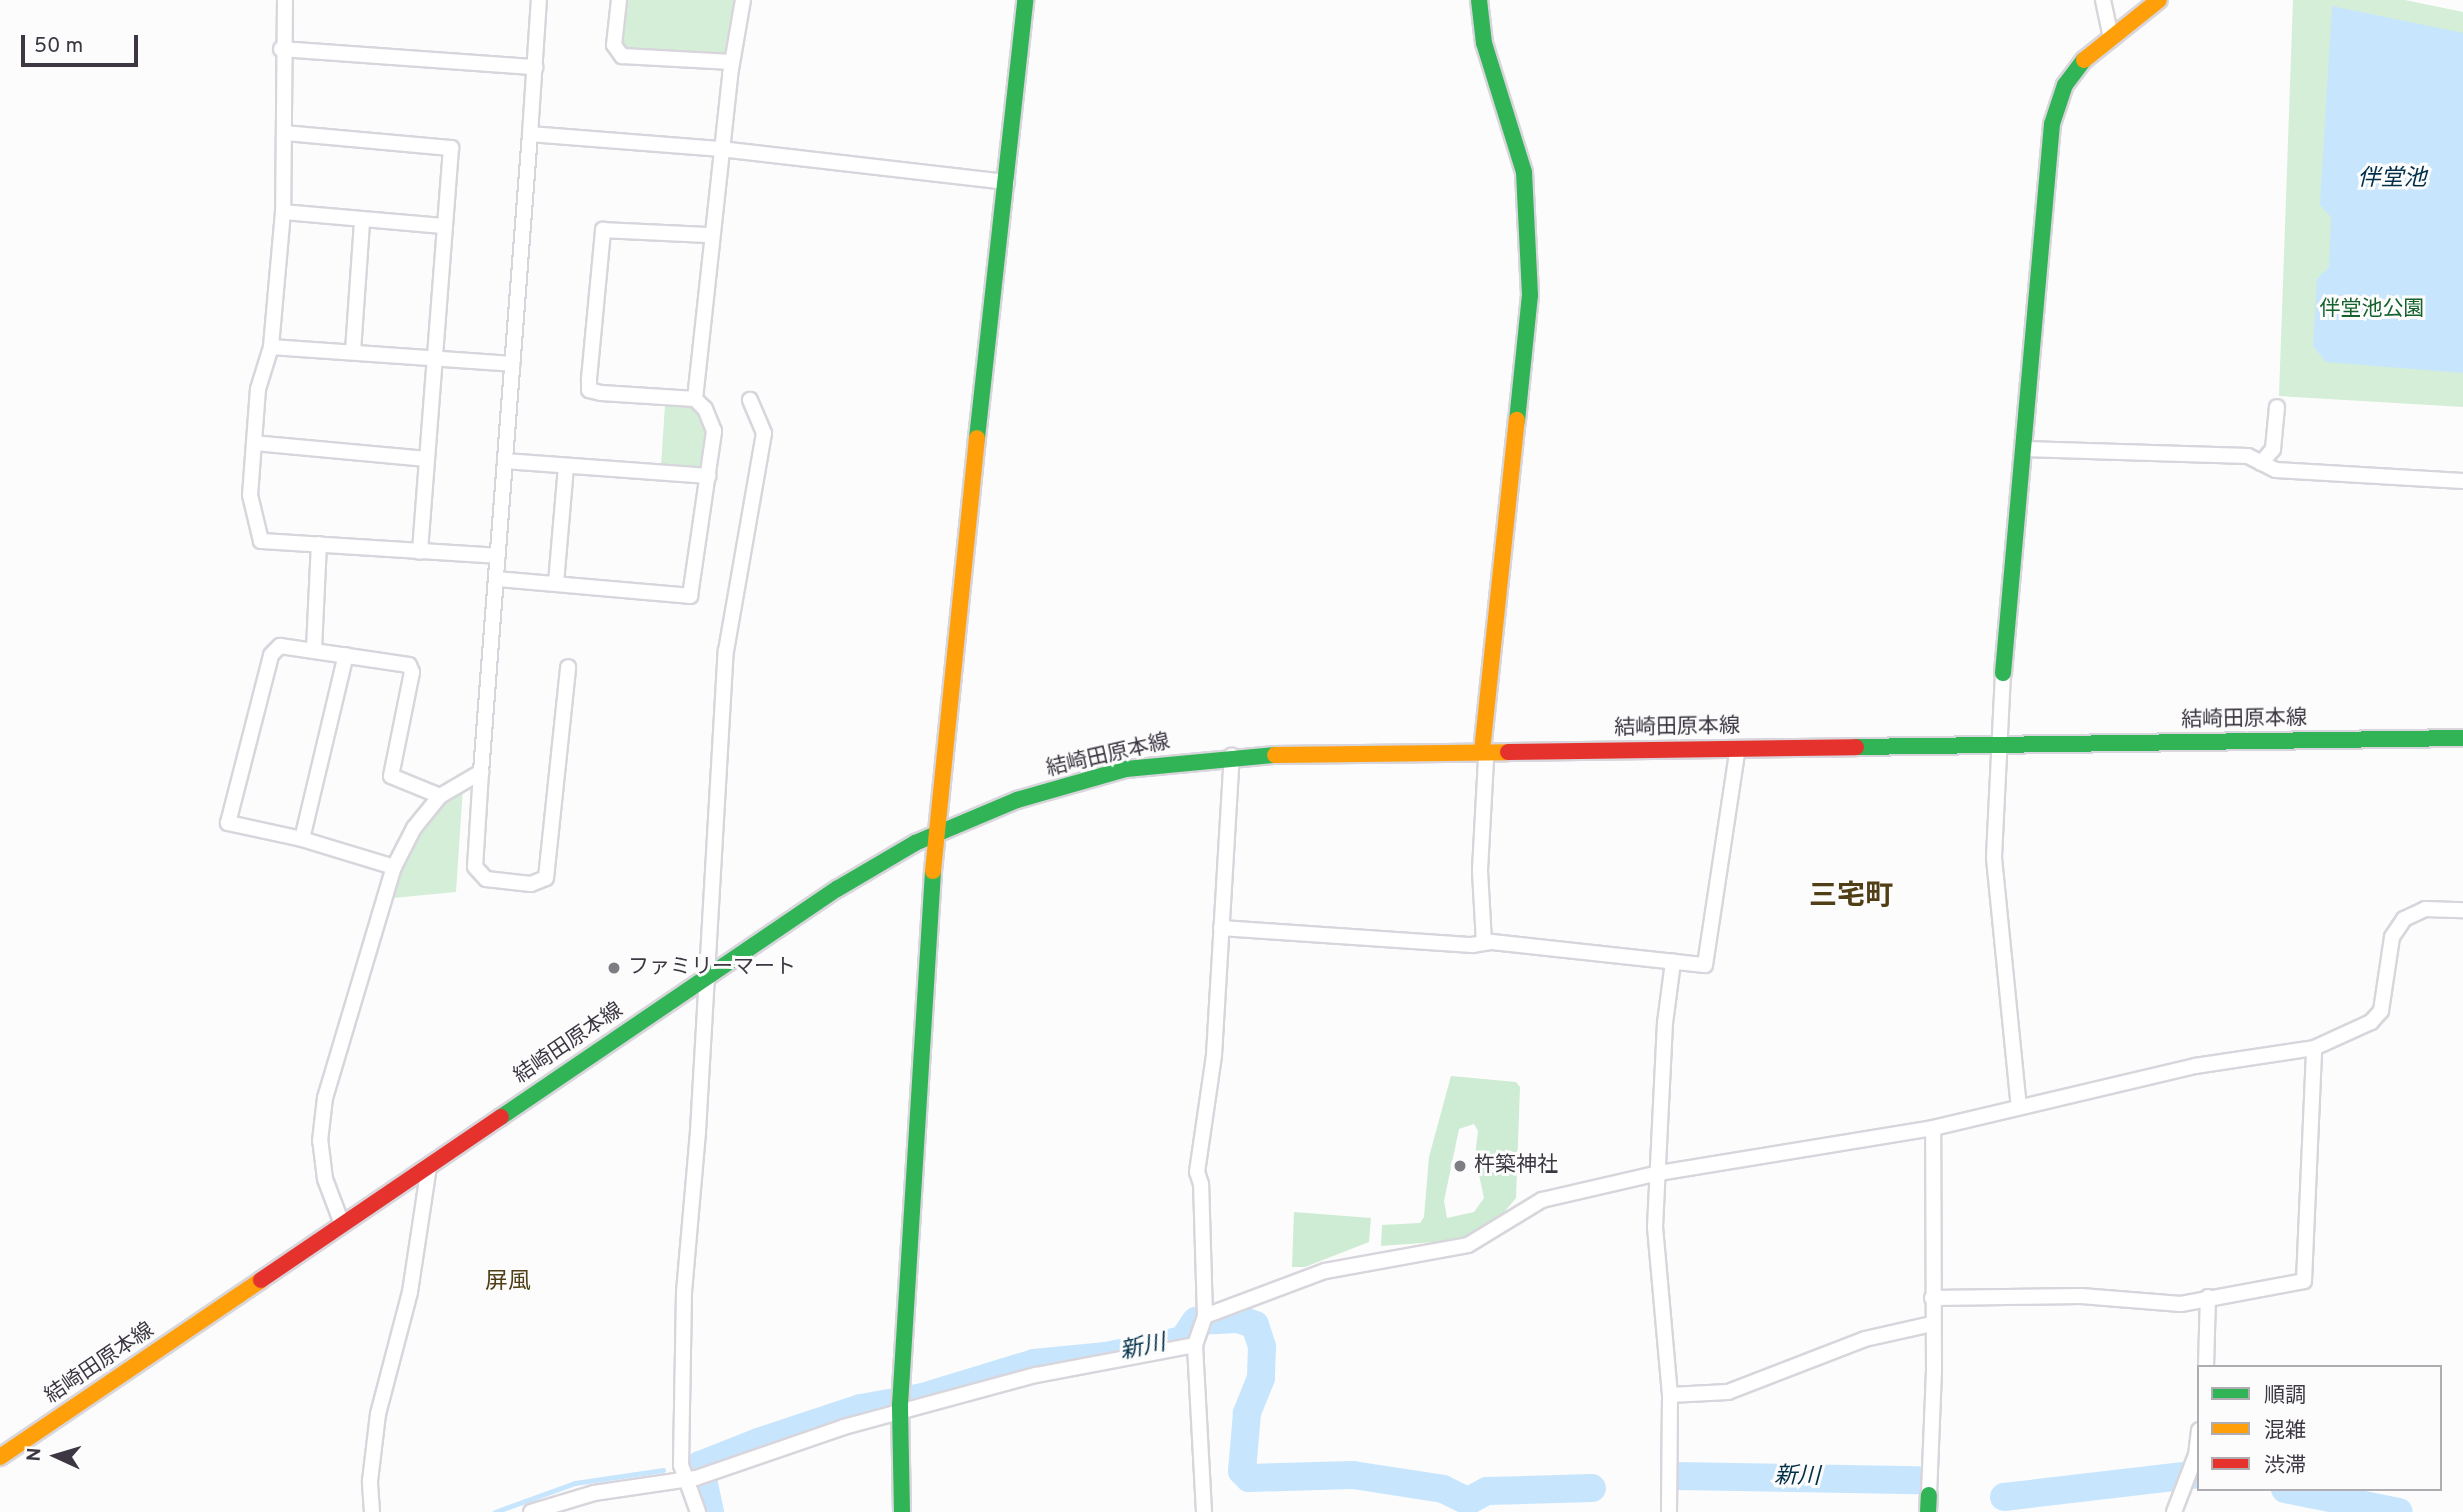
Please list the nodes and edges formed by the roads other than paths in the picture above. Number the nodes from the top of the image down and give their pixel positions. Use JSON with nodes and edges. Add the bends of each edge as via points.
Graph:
{"nodes":[{"id":1,"x":285,"y":0,"type":"edge"},
{"id":2,"x":540,"y":0,"type":"edge"},
{"id":3,"x":619,"y":0,"type":"edge"},
{"id":4,"x":743,"y":0,"type":"edge"},
{"id":5,"x":1025,"y":0,"type":"edge"},
{"id":6,"x":1479,"y":0,"type":"edge"},
{"id":7,"x":2103,"y":0,"type":"edge"},
{"id":8,"x":2159,"y":0,"type":"edge"},
{"id":9,"x":2111,"y":39,"type":"junction"},
{"id":10,"x":281,"y":49,"type":"junction"},
{"id":11,"x":733,"y":62,"type":"junction"},
{"id":12,"x":535,"y":67,"type":"junction"},
{"id":13,"x":285,"y":133,"type":"junction"},
{"id":14,"x":530,"y":134,"type":"junction"},
{"id":15,"x":721,"y":149,"type":"junction"},
{"id":16,"x":1007,"y":183,"type":"junction"},
{"id":17,"x":283,"y":212,"type":"junction"},
{"id":18,"x":362,"y":221,"type":"junction"},
{"id":19,"x":443,"y":226,"type":"junction"},
{"id":20,"x":711,"y":235,"type":"junction"},
{"id":21,"x":271,"y":347,"type":"junction"},
{"id":22,"x":353,"y":351,"type":"junction"},
{"id":23,"x":434,"y":359,"type":"junction"},
{"id":24,"x":512,"y":364,"type":"junction"},
{"id":25,"x":695,"y":399,"type":"junction"},
{"id":26,"x":750,"y":400,"type":"dead end"},
{"id":27,"x":2277,"y":407,"type":"dead end"},
{"id":28,"x":254,"y":443,"type":"junction"},
{"id":29,"x":2025,"y":449,"type":"junction"},
{"id":30,"x":425,"y":459,"type":"junction"},
{"id":31,"x":505,"y":461,"type":"junction"},
{"id":32,"x":2261,"y":463,"type":"junction"},
{"id":33,"x":566,"y":466,"type":"junction"},
{"id":34,"x":708,"y":476,"type":"junction"},
{"id":35,"x":2463,"y":481,"type":"edge"},
{"id":36,"x":318,"y":544,"type":"junction"},
{"id":37,"x":420,"y":552,"type":"junction"},
{"id":38,"x":498,"y":556,"type":"junction"},
{"id":39,"x":497,"y":579,"type":"junction"},
{"id":40,"x":556,"y":583,"type":"junction"},
{"id":41,"x":314,"y":649,"type":"junction"},
{"id":42,"x":346,"y":655,"type":"junction"},
{"id":43,"x":568,"y":667,"type":"dead end"},
{"id":44,"x":2003,"y":673,"type":"joint"},
{"id":45,"x":2463,"y":738,"type":"edge"},
{"id":46,"x":2001,"y":743,"type":"junction"},
{"id":47,"x":1738,"y":748,"type":"junction"},
{"id":48,"x":1482,"y":751,"type":"junction"},
{"id":49,"x":1231,"y":756,"type":"junction"},
{"id":50,"x":481,"y":772,"type":"junction"},
{"id":51,"x":440,"y":796,"type":"junction"},
{"id":52,"x":936,"y":833,"type":"junction"},
{"id":53,"x":302,"y":839,"type":"junction"},
{"id":54,"x":394,"y":867,"type":"junction"},
{"id":55,"x":2463,"y":910,"type":"edge"},
{"id":56,"x":1220,"y":928,"type":"junction"},
{"id":57,"x":1483,"y":943,"type":"junction"},
{"id":58,"x":1673,"y":962,"type":"junction"},
{"id":59,"x":705,"y":977,"type":"junction"},
{"id":60,"x":2315,"y":1048,"type":"junction"},
{"id":61,"x":2019,"y":1107,"type":"junction"},
{"id":62,"x":1933,"y":1128,"type":"junction"},
{"id":63,"x":429,"y":1166,"type":"junction"},
{"id":64,"x":1659,"y":1173,"type":"junction"},
{"id":65,"x":342,"y":1224,"type":"junction"},
{"id":66,"x":2208,"y":1297,"type":"junction"},
{"id":67,"x":1933,"y":1298,"type":"junction"},
{"id":68,"x":1205,"y":1316,"type":"junction"},
{"id":69,"x":1932,"y":1324,"type":"junction"},
{"id":70,"x":1195,"y":1345,"type":"junction"},
{"id":71,"x":2206,"y":1365,"type":"edge"},
{"id":72,"x":1670,"y":1395,"type":"junction"},
{"id":73,"x":900,"y":1405,"type":"junction"},
{"id":74,"x":2197,"y":1447,"type":"edge"},
{"id":75,"x":0,"y":1457,"type":"edge"},
{"id":76,"x":687,"y":1478,"type":"junction"},
{"id":77,"x":1928,"y":1495,"type":"joint"},
{"id":78,"x":372,"y":1512,"type":"edge"},
{"id":79,"x":531,"y":1512,"type":"edge"},
{"id":80,"x":698,"y":1512,"type":"edge"},
{"id":81,"x":902,"y":1512,"type":"edge"},
{"id":82,"x":1204,"y":1512,"type":"edge"},
{"id":83,"x":1670,"y":1512,"type":"edge"},
{"id":84,"x":1928,"y":1512,"type":"edge"},
{"id":85,"x":2174,"y":1512,"type":"edge"}],
"edges":[{"from":1,"to":10,"type":"street"},
{"from":2,"to":12,"type":"street"},
{"from":3,"to":11,"type":"street","via":[[614,45],[622,56]]},
{"from":4,"to":11,"type":"street"},
{"from":5,"to":16,"type":"street"},
{"from":6,"to":48,"type":"street","via":[[1484,43],[1524,172],[1530,295]]},
{"from":7,"to":9,"type":"street"},
{"from":8,"to":9,"type":"street"},
{"from":9,"to":29,"type":"street","via":[[2088,55],[2065,85],[2052,124]]},
{"from":10,"to":12,"type":"street"},
{"from":10,"to":13,"type":"street"},
{"from":11,"to":15,"type":"street"},
{"from":12,"to":14,"type":"street"},
{"from":13,"to":17,"type":"street"},
{"from":13,"to":19,"type":"street","via":[[451,148],[450,214]]},
{"from":14,"to":15,"type":"street"},
{"from":14,"to":24,"type":"street"},
{"from":15,"to":16,"type":"street"},
{"from":15,"to":20,"type":"street"},
{"from":16,"to":52,"type":"street"},
{"from":17,"to":18,"type":"street"},
{"from":17,"to":21,"type":"street"},
{"from":18,"to":19,"type":"street"},
{"from":18,"to":22,"type":"street"},
{"from":19,"to":23,"type":"street"},
{"from":20,"to":25,"type":"street"},
{"from":20,"to":25,"type":"street","via":[[612,228],[603,230],[600,240],[589,390]]},
{"from":21,"to":22,"type":"street"},
{"from":21,"to":28,"type":"street","via":[[258,389]]},
{"from":22,"to":23,"type":"street"},
{"from":23,"to":24,"type":"street"},
{"from":23,"to":30,"type":"street"},
{"from":24,"to":31,"type":"street"},
{"from":25,"to":34,"type":"street","via":[[714,431]]},
{"from":26,"to":59,"type":"street","via":[[764,433],[726,651]]},
{"from":27,"to":32,"type":"street","via":[[2273,449]]},
{"from":28,"to":30,"type":"street"},
{"from":28,"to":36,"type":"street","via":[[250,495],[261,541]]},
{"from":29,"to":32,"type":"street","via":[[2248,456]]},
{"from":29,"to":44,"type":"street"},
{"from":30,"to":37,"type":"street"},
{"from":31,"to":33,"type":"street"},
{"from":31,"to":38,"type":"street"},
{"from":32,"to":35,"type":"street","via":[[2276,470]]},
{"from":33,"to":34,"type":"street"},
{"from":33,"to":40,"type":"street"},
{"from":34,"to":40,"type":"street","via":[[690,596]]},
{"from":36,"to":37,"type":"street"},
{"from":36,"to":41,"type":"street"},
{"from":37,"to":38,"type":"street"},
{"from":38,"to":39,"type":"street"},
{"from":39,"to":40,"type":"street"},
{"from":39,"to":50,"type":"street"},
{"from":41,"to":42,"type":"street"},
{"from":41,"to":53,"type":"street","via":[[280,646],[271,655],[228,823]]},
{"from":42,"to":51,"type":"street","via":[[409,665],[412,672],[391,776]]},
{"from":42,"to":53,"type":"street"},
{"from":43,"to":50,"type":"street","via":[[546,878],[531,884],[486,879],[475,867]]},
{"from":44,"to":46,"type":"street"},
{"from":45,"to":46,"type":"street","name":"結崎田原本線"},
{"from":46,"to":47,"type":"street","name":"結崎田原本線"},
{"from":46,"to":61,"type":"street","via":[[1994,858]]},
{"from":47,"to":48,"type":"street","name":"結崎田原本線"},
{"from":47,"to":58,"type":"street","via":[[1705,965]]},
{"from":48,"to":49,"type":"street","name":"結崎田原本線"},
{"from":48,"to":57,"type":"street","via":[[1486,759],[1479,871]]},
{"from":49,"to":52,"type":"street","name":"結崎田原本線","via":[[1125,769],[1017,800]]},
{"from":49,"to":56,"type":"street"},
{"from":50,"to":51,"type":"street"},
{"from":51,"to":54,"type":"street","via":[[414,828]]},
{"from":52,"to":59,"type":"street","name":"結崎田原本線","via":[[886,858]]},
{"from":52,"to":73,"type":"street"},
{"from":53,"to":54,"type":"street"},
{"from":54,"to":65,"type":"street","via":[[325,1098],[320,1141],[323,1166]]},
{"from":55,"to":60,"type":"street","via":[[2425,909],[2404,919],[2392,937],[2381,1011],[2371,1022]]},
{"from":56,"to":57,"type":"street"},
{"from":56,"to":68,"type":"street","via":[[1214,1055],[1197,1172]]},
{"from":57,"to":58,"type":"street"},
{"from":58,"to":64,"type":"street","via":[[1665,1023]]},
{"from":59,"to":63,"type":"street","name":"結崎田原本線"},
{"from":59,"to":76,"type":"street","via":[[684,1292],[681,1465]]},
{"from":60,"to":61,"type":"street","via":[[2195,1066]]},
{"from":60,"to":66,"type":"street","via":[[2304,1281]]},
{"from":61,"to":62,"type":"street"},
{"from":62,"to":64,"type":"street"},
{"from":62,"to":67,"type":"street"},
{"from":63,"to":65,"type":"street","name":"結崎田原本線"},
{"from":63,"to":78,"type":"street","via":[[410,1292],[378,1414],[370,1481]]},
{"from":64,"to":68,"type":"street","via":[[1542,1200],[1468,1245],[1325,1271]]},
{"from":64,"to":72,"type":"street","via":[[1655,1227]]},
{"from":65,"to":75,"type":"street","name":"結崎田原本線"},
{"from":66,"to":67,"type":"street","via":[[2181,1304],[2081,1296]]},
{"from":66,"to":71,"type":"street"},
{"from":67,"to":69,"type":"street"},
{"from":68,"to":70,"type":"street"},
{"from":69,"to":72,"type":"street","via":[[1865,1339],[1728,1392]]},
{"from":69,"to":77,"type":"street"},
{"from":70,"to":73,"type":"street"},
{"from":70,"to":82,"type":"street"},
{"from":72,"to":83,"type":"street"},
{"from":73,"to":76,"type":"street"},
{"from":73,"to":81,"type":"street"},
{"from":74,"to":85,"type":"street"},
{"from":76,"to":79,"type":"street","via":[[594,1493]]},
{"from":76,"to":80,"type":"street"},
{"from":77,"to":84,"type":"street"}]}
